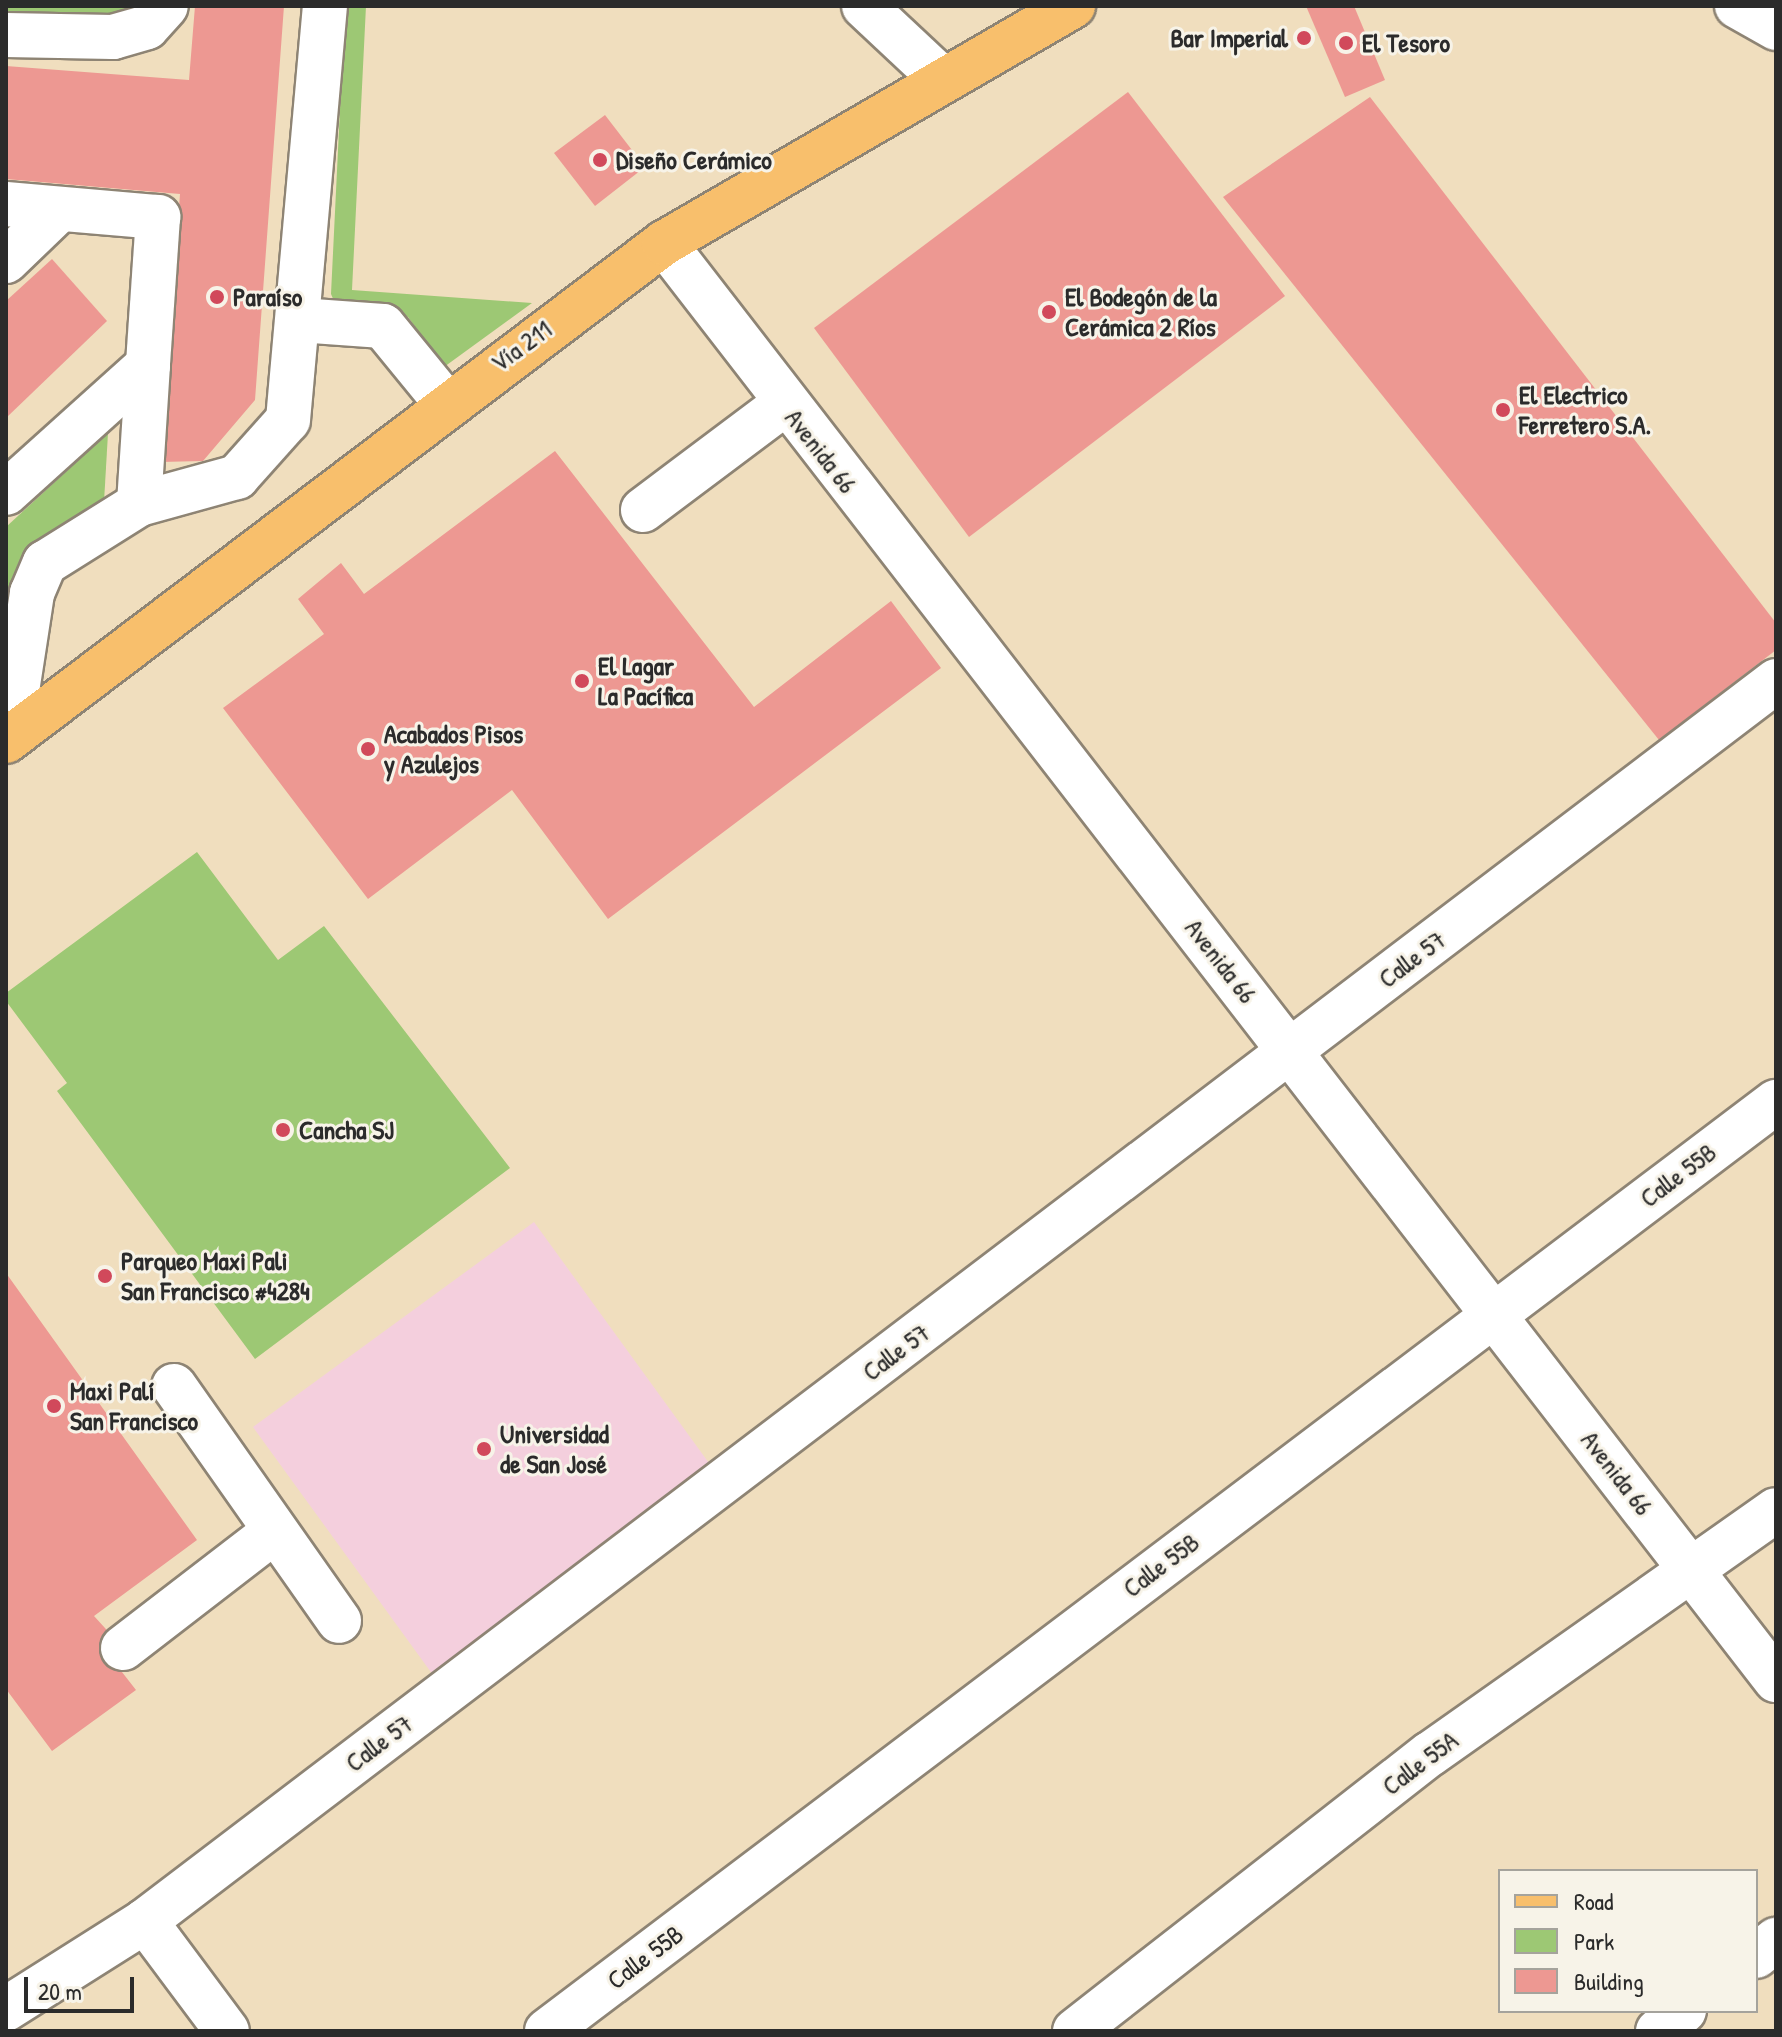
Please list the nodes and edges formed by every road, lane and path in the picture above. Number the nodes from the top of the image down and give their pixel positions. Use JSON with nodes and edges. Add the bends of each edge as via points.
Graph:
{"nodes":[{"id":1,"x":166,"y":6,"type":"edge"},
{"id":2,"x":325,"y":6,"type":"edge"},
{"id":3,"x":864,"y":6,"type":"edge"},
{"id":4,"x":1073,"y":6,"type":"edge"},
{"id":5,"x":1737,"y":6,"type":"edge"},
{"id":6,"x":1776,"y":28,"type":"edge"},
{"id":7,"x":6,"y":35,"type":"edge"},
{"id":8,"x":943,"y":80,"type":"junction"},
{"id":9,"x":6,"y":204,"type":"edge"},
{"id":10,"x":60,"y":209,"type":"junction"},
{"id":11,"x":664,"y":243,"type":"junction"},
{"id":12,"x":6,"y":261,"type":"edge"},
{"id":13,"x":299,"y":320,"type":"junction"},
{"id":14,"x":148,"y":365,"type":"junction"},
{"id":15,"x":445,"y":402,"type":"junction"},
{"id":16,"x":784,"y":404,"type":"junction"},
{"id":17,"x":6,"y":493,"type":"edge"},
{"id":18,"x":139,"y":504,"type":"junction"},
{"id":19,"x":643,"y":510,"type":"dead end"},
{"id":20,"x":1776,"y":681,"type":"edge"},
{"id":21,"x":8,"y":739,"type":"edge"},
{"id":22,"x":1292,"y":1051,"type":"junction"},
{"id":23,"x":1776,"y":1102,"type":"edge"},
{"id":24,"x":1494,"y":1313,"type":"junction"},
{"id":25,"x":174,"y":1386,"type":"dead end"},
{"id":26,"x":1776,"y":1510,"type":"edge"},
{"id":27,"x":271,"y":1534,"type":"junction"},
{"id":28,"x":1694,"y":1573,"type":"junction"},
{"id":29,"x":339,"y":1621,"type":"dead end"},
{"id":30,"x":123,"y":1648,"type":"dead end"},
{"id":31,"x":1776,"y":1680,"type":"edge"},
{"id":32,"x":145,"y":1921,"type":"junction"},
{"id":33,"x":1776,"y":1940,"type":"edge"},
{"id":34,"x":1758,"y":1954,"type":"edge"},
{"id":35,"x":6,"y":2009,"type":"edge"},
{"id":36,"x":1681,"y":2013,"type":"edge"},
{"id":37,"x":227,"y":2031,"type":"edge"},
{"id":38,"x":547,"y":2031,"type":"edge"},
{"id":39,"x":1075,"y":2031,"type":"edge"},
{"id":40,"x":1658,"y":2031,"type":"edge"}],
"edges":[{"from":1,"to":7,"type":"street","via":[[147,27],[113,37]]},
{"from":2,"to":13,"type":"street"},
{"from":3,"to":8,"type":"street"},
{"from":4,"to":8,"type":"main road","name":"Vía 211"},
{"from":5,"to":6,"type":"street"},
{"from":8,"to":11,"type":"main road","name":"Vía 211"},
{"from":9,"to":10,"type":"street"},
{"from":10,"to":12,"type":"street"},
{"from":10,"to":14,"type":"street","via":[[158,217]]},
{"from":11,"to":15,"type":"main road","name":"Vía 211"},
{"from":11,"to":16,"type":"street","name":"Avenida 66"},
{"from":13,"to":15,"type":"street","via":[[383,326]]},
{"from":13,"to":18,"type":"street","via":[[293,407],[268,451],[213,489]]},
{"from":14,"to":17,"type":"street"},
{"from":14,"to":18,"type":"street"},
{"from":15,"to":21,"type":"main road","name":"Vía 211"},
{"from":16,"to":19,"type":"street"},
{"from":16,"to":22,"type":"street","name":"Avenida 66"},
{"from":18,"to":21,"type":"street","via":[[63,548],[37,578]]},
{"from":20,"to":22,"type":"street","name":"Calle 57"},
{"from":22,"to":24,"type":"street","name":"Avenida 66"},
{"from":22,"to":32,"type":"street","name":"Calle 57"},
{"from":23,"to":24,"type":"street","name":"Calle 55B"},
{"from":24,"to":28,"type":"street","name":"Avenida 66"},
{"from":24,"to":38,"type":"street","name":"Calle 55B"},
{"from":25,"to":27,"type":"street"},
{"from":26,"to":28,"type":"street","name":"Calle 55A"},
{"from":27,"to":29,"type":"street"},
{"from":27,"to":30,"type":"street"},
{"from":28,"to":31,"type":"street","name":"Avenida 66"},
{"from":28,"to":39,"type":"street","name":"Calle 55A","via":[[1430,1754]]},
{"from":32,"to":35,"type":"street","name":"Calle 57"},
{"from":32,"to":37,"type":"street"},
{"from":33,"to":34,"type":"street"},
{"from":36,"to":40,"type":"street"}]}
